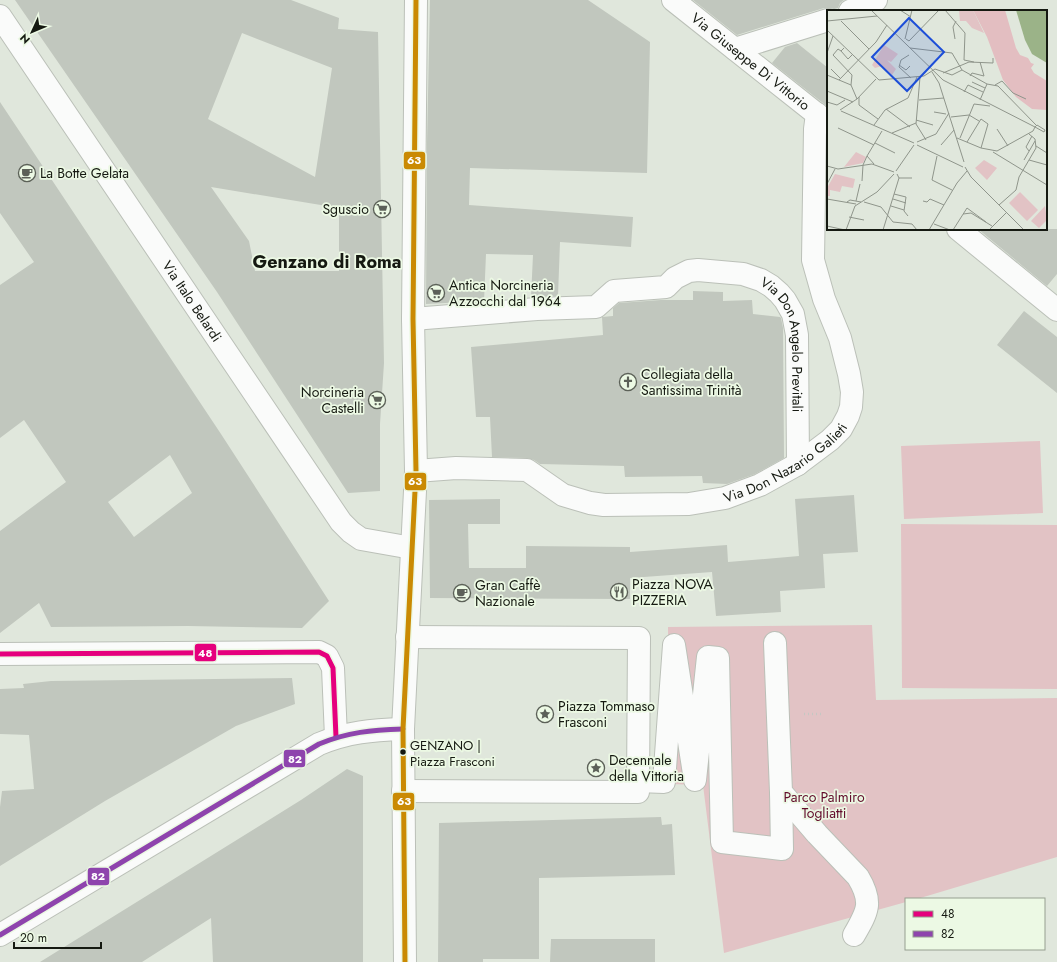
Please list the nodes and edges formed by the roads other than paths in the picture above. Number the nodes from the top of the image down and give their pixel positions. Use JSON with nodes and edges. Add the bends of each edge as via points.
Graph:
{"nodes":[{"id":1,"x":416,"y":0,"type":"edge"},
{"id":2,"x":876,"y":0,"type":"edge"},
{"id":3,"x":681,"y":3,"type":"edge"},
{"id":4,"x":852,"y":10,"type":"edge"},
{"id":5,"x":0,"y":16,"type":"edge"},
{"id":6,"x":827,"y":20,"type":"edge"},
{"id":7,"x":735,"y":49,"type":"junction"},
{"id":8,"x":823,"y":118,"type":"edge"},
{"id":9,"x":959,"y":230,"type":"edge"},
{"id":10,"x":1057,"y":310,"type":"edge"},
{"id":11,"x":413,"y":319,"type":"junction"},
{"id":12,"x":798,"y":464,"type":"junction"},
{"id":13,"x":416,"y":471,"type":"junction"},
{"id":14,"x":412,"y":548,"type":"junction"},
{"id":15,"x":408,"y":637,"type":"junction"},
{"id":16,"x":775,"y":643,"type":"dead end"},
{"id":17,"x":0,"y":654,"type":"edge"},
{"id":18,"x":403,"y":729,"type":"junction"},
{"id":19,"x":336,"y":737,"type":"junction"},
{"id":20,"x":638,"y":781,"type":"junction"},
{"id":21,"x":403,"y":791,"type":"junction"},
{"id":22,"x":781,"y":792,"type":"junction"},
{"id":23,"x":854,"y":934,"type":"dead end"},
{"id":24,"x":0,"y":935,"type":"edge"},
{"id":25,"x":405,"y":962,"type":"edge"}],
"edges":[{"from":1,"to":11,"type":"street"},
{"from":2,"to":4,"type":"street"},
{"from":3,"to":7,"type":"street","name":"Via Giuseppe Di Vittorio"},
{"from":5,"to":14,"type":"street","name":"Via Italo Belardi","via":[[341,522],[362,539]]},
{"from":6,"to":7,"type":"street"},
{"from":7,"to":8,"type":"street","name":"Via Giuseppe Di Vittorio"},
{"from":8,"to":12,"type":"street","name":"Via Don Nazario Galieti","via":[[815,129],[813,260],[824,299],[840,338],[852,399],[848,416],[837,434]]},
{"from":9,"to":10,"type":"street"},
{"from":11,"to":12,"type":"street","name":"Via Don Angelo Previtali","via":[[596,307],[614,291],[666,287],[679,275],[693,270],[743,274],[761,280],[785,300],[793,314],[797,335]]},
{"from":11,"to":13,"type":"street"},
{"from":12,"to":13,"type":"street","name":"Via Don Nazario Galieti","via":[[738,494],[689,504],[590,503],[564,495],[527,470],[456,468]]},
{"from":13,"to":14,"type":"street"},
{"from":14,"to":15,"type":"street"},
{"from":15,"to":18,"type":"street"},
{"from":15,"to":20,"type":"street","via":[[639,638]]},
{"from":16,"to":22,"type":"street"},
{"from":17,"to":19,"type":"street","via":[[319,652],[330,659],[333,668]]},
{"from":18,"to":19,"type":"street","via":[[367,731]]},
{"from":18,"to":21,"type":"street"},
{"from":19,"to":24,"type":"street","via":[[319,744]]},
{"from":20,"to":21,"type":"street","via":[[638,792]]},
{"from":20,"to":22,"type":"street","via":[[664,782],[674,645],[695,780],[708,657],[718,658],[722,842],[782,849]]},
{"from":21,"to":25,"type":"street"},
{"from":22,"to":23,"type":"street","via":[[863,884],[868,909]]}]}
